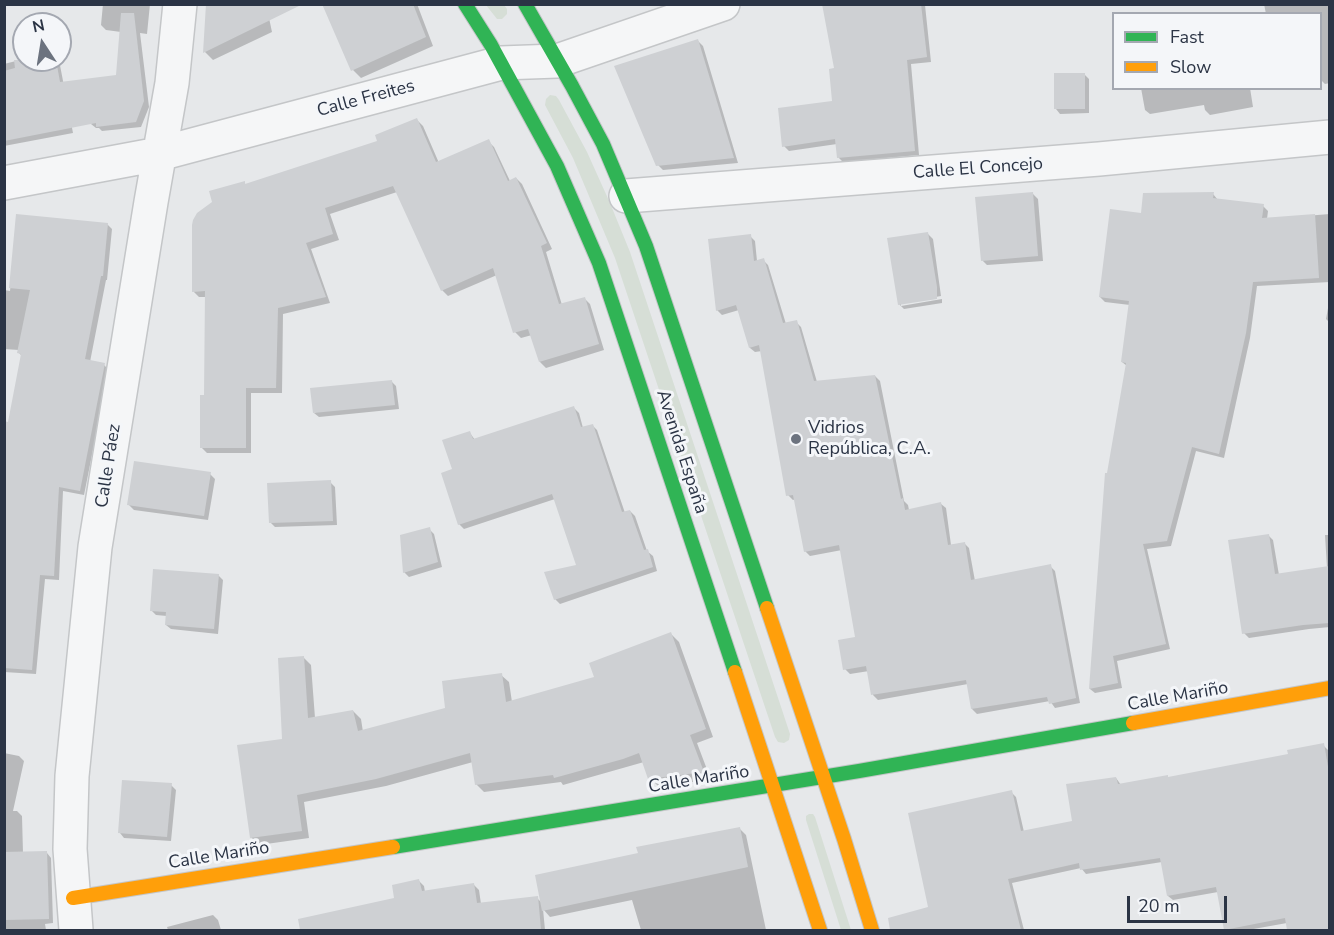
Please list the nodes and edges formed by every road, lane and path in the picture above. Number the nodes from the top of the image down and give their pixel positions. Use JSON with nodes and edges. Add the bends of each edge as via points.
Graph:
{"nodes":[{"id":1,"x":180,"y":4,"type":"edge"},
{"id":2,"x":465,"y":4,"type":"edge"},
{"id":3,"x":525,"y":4,"type":"edge"},
{"id":4,"x":723,"y":4,"type":"edge"},
{"id":5,"x":557,"y":61,"type":"junction"},
{"id":6,"x":501,"y":63,"type":"junction"},
{"id":7,"x":1329,"y":137,"type":"edge"},
{"id":8,"x":159,"y":154,"type":"junction"},
{"id":9,"x":4,"y":183,"type":"edge"},
{"id":10,"x":626,"y":196,"type":"junction"},
{"id":11,"x":1329,"y":688,"type":"edge"},
{"id":12,"x":823,"y":777,"type":"junction"},
{"id":13,"x":773,"y":786,"type":"junction"},
{"id":14,"x":73,"y":898,"type":"junction"},
{"id":15,"x":76,"y":930,"type":"edge"},
{"id":16,"x":820,"y":930,"type":"edge"},
{"id":17,"x":873,"y":930,"type":"edge"}],
"edges":[{"from":1,"to":8,"type":"street","name":"Calle Páez","via":[[172,83]]},
{"from":2,"to":6,"type":"main road","name":"Avenida España"},
{"from":3,"to":5,"type":"main road","name":"Avenida España"},
{"from":4,"to":5,"type":"street","name":"Calle Freites"},
{"from":5,"to":6,"type":"street","name":"Calle Freites"},
{"from":5,"to":10,"type":"main road","name":"Avenida España","via":[[603,144]]},
{"from":6,"to":8,"type":"street","name":"Calle Freites"},
{"from":6,"to":13,"type":"main road","name":"Avenida España","via":[[558,166],[599,263]]},
{"from":7,"to":10,"type":"street","name":"Calle El Concejo"},
{"from":8,"to":9,"type":"street","name":"Calle Freites"},
{"from":8,"to":14,"type":"street","name":"Calle Páez","via":[[95,547],[72,776]]},
{"from":10,"to":12,"type":"main road","name":"Avenida España"},
{"from":11,"to":12,"type":"main road","name":"Calle Mariño"},
{"from":12,"to":13,"type":"main road","name":"Calle Mariño"},
{"from":12,"to":17,"type":"main road","name":"Avenida España"},
{"from":13,"to":14,"type":"main road","name":"Calle Mariño"},
{"from":13,"to":16,"type":"main road","name":"Avenida España"},
{"from":14,"to":15,"type":"street","name":"Calle Páez"}]}
